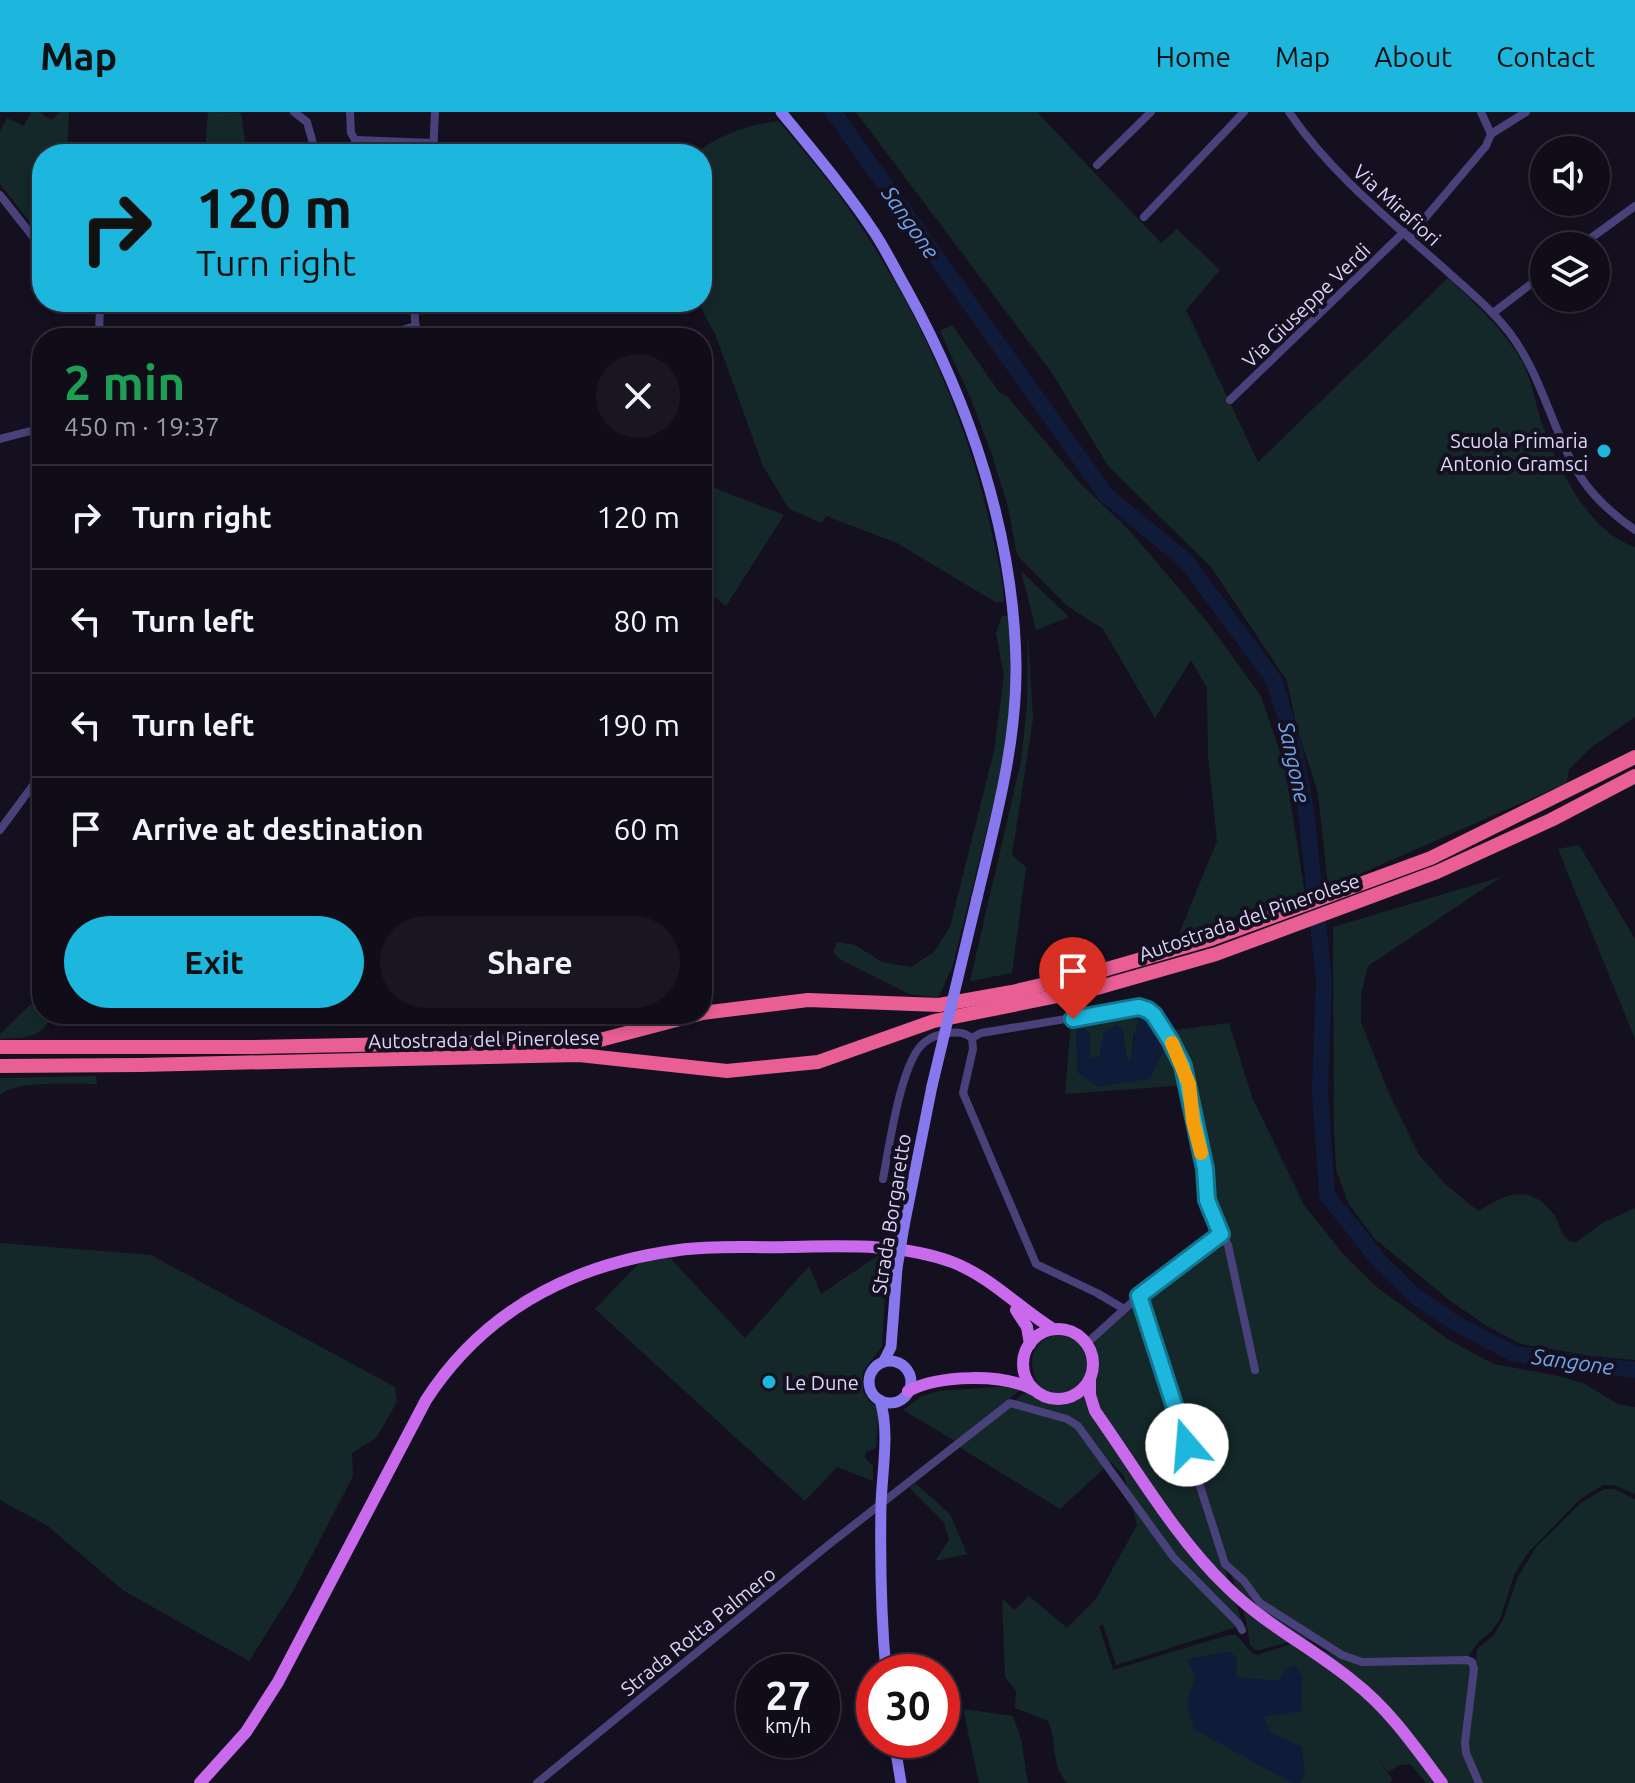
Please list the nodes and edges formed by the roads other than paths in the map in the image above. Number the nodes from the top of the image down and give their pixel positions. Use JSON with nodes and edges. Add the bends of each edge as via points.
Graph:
{"nodes":[{"id":1,"x":350,"y":112,"type":"edge"},
{"id":2,"x":435,"y":112,"type":"edge"},
{"id":3,"x":781,"y":112,"type":"edge"},
{"id":4,"x":1151,"y":112,"type":"edge"},
{"id":5,"x":1244,"y":112,"type":"edge"},
{"id":6,"x":1289,"y":112,"type":"edge"},
{"id":7,"x":1481,"y":112,"type":"edge"},
{"id":8,"x":1526,"y":112,"type":"edge"},
{"id":9,"x":297,"y":114,"type":"edge"},
{"id":10,"x":1491,"y":134,"type":"junction"},
{"id":11,"x":355,"y":140,"type":"junction"},
{"id":12,"x":434,"y":143,"type":"joint"},
{"id":13,"x":314,"y":144,"type":"edge"},
{"id":14,"x":358,"y":144,"type":"edge"},
{"id":15,"x":1097,"y":165,"type":"dead end"},
{"id":16,"x":0,"y":195,"type":"edge"},
{"id":17,"x":1635,"y":206,"type":"edge"},
{"id":18,"x":1144,"y":217,"type":"dead end"},
{"id":19,"x":1599,"y":232,"type":"edge"},
{"id":20,"x":32,"y":235,"type":"edge"},
{"id":21,"x":1406,"y":235,"type":"junction"},
{"id":22,"x":1530,"y":285,"type":"edge"},
{"id":23,"x":415,"y":312,"type":"edge"},
{"id":24,"x":1493,"y":313,"type":"junction"},
{"id":25,"x":416,"y":326,"type":"joint"},
{"id":26,"x":408,"y":328,"type":"edge"},
{"id":27,"x":1230,"y":400,"type":"dead end"},
{"id":28,"x":32,"y":431,"type":"edge"},
{"id":29,"x":0,"y":439,"type":"edge"},
{"id":30,"x":1635,"y":530,"type":"edge"},
{"id":31,"x":1635,"y":757,"type":"edge"},
{"id":32,"x":1635,"y":776,"type":"edge"},
{"id":33,"x":32,"y":787,"type":"edge"},
{"id":34,"x":0,"y":830,"type":"edge"},
{"id":35,"x":1214,"y":946,"type":"junction"},
{"id":36,"x":712,"y":1013,"type":"edge"},
{"id":37,"x":662,"y":1024,"type":"edge"},
{"id":38,"x":972,"y":1038,"type":"junction"},
{"id":39,"x":0,"y":1047,"type":"edge"},
{"id":40,"x":0,"y":1066,"type":"edge"},
{"id":41,"x":883,"y":1179,"type":"dead end"},
{"id":42,"x":1221,"y":1234,"type":"junction"},
{"id":43,"x":1002,"y":1292,"type":"junction"},
{"id":44,"x":1139,"y":1296,"type":"junction"},
{"id":45,"x":1124,"y":1309,"type":"junction"},
{"id":46,"x":1053,"y":1329,"type":"junction"},
{"id":47,"x":1087,"y":1343,"type":"junction"},
{"id":48,"x":1030,"y":1344,"type":"junction"},
{"id":49,"x":890,"y":1361,"type":"junction"},
{"id":50,"x":1023,"y":1361,"type":"junction"},
{"id":51,"x":1255,"y":1370,"type":"dead end"},
{"id":52,"x":910,"y":1375,"type":"junction"},
{"id":53,"x":995,"y":1378,"type":"junction"},
{"id":54,"x":1090,"y":1380,"type":"junction"},
{"id":55,"x":932,"y":1383,"type":"junction"},
{"id":56,"x":908,"y":1391,"type":"junction"},
{"id":57,"x":1036,"y":1392,"type":"junction"},
{"id":58,"x":1061,"y":1399,"type":"junction"},
{"id":59,"x":880,"y":1400,"type":"junction"},
{"id":60,"x":895,"y":1402,"type":"junction"},
{"id":61,"x":1095,"y":1411,"type":"junction"},
{"id":62,"x":885,"y":1425,"type":"junction"},
{"id":63,"x":881,"y":1506,"type":"junction"},
{"id":64,"x":1242,"y":1630,"type":"dead end"},
{"id":65,"x":884,"y":1654,"type":"edge"},
{"id":66,"x":897,"y":1758,"type":"edge"},
{"id":67,"x":200,"y":1783,"type":"edge"},
{"id":68,"x":537,"y":1783,"type":"edge"},
{"id":69,"x":901,"y":1783,"type":"edge"},
{"id":70,"x":1442,"y":1783,"type":"edge"},
{"id":71,"x":1479,"y":1783,"type":"edge"}],
"edges":[{"from":1,"to":11,"type":"street"},
{"from":2,"to":12,"type":"street"},
{"from":3,"to":49,"type":"street","name":"Strada Borgaretto","bridge":true,"via":[[875,234],[929,330],[965,414],[996,511],[1012,605],[1016,667],[1001,800],[904,1226]]},
{"from":4,"to":15,"type":"street"},
{"from":5,"to":18,"type":"street"},
{"from":6,"to":21,"type":"street","name":"Via Mirafiori","via":[[1324,158]]},
{"from":7,"to":10,"type":"street"},
{"from":8,"to":10,"type":"street"},
{"from":9,"to":13,"type":"street","via":[[310,127]]},
{"from":10,"to":21,"type":"street","name":"Via Giuseppe Verdi"},
{"from":11,"to":12,"type":"street"},
{"from":11,"to":14,"type":"street"},
{"from":16,"to":20,"type":"street"},
{"from":17,"to":19,"type":"street"},
{"from":21,"to":24,"type":"street","name":"Via Mirafiori"},
{"from":21,"to":27,"type":"street","name":"Via Giuseppe Verdi"},
{"from":22,"to":24,"type":"street"},
{"from":23,"to":25,"type":"street"},
{"from":24,"to":30,"type":"street","name":"Via Mirafiori","via":[[1531,365],[1582,479],[1611,513]]},
{"from":25,"to":26,"type":"street"},
{"from":28,"to":29,"type":"street"},
{"from":31,"to":35,"type":"highway","name":"Autostrada del Pinerolese","via":[[1471,839]]},
{"from":32,"to":35,"type":"highway","name":"Autostrada del Pinerolese","via":[[1437,872]]},
{"from":33,"to":34,"type":"street"},
{"from":35,"to":36,"type":"highway","name":"Autostrada del Pinerolese","via":[[939,1005],[808,1000]]},
{"from":35,"to":40,"type":"highway","name":"Autostrada del Pinerolese","via":[[1097,988],[934,1021],[833,1058],[727,1071],[579,1055]]},
{"from":37,"to":39,"type":"highway","name":"Autostrada del Pinerolese","via":[[600,1040]]},
{"from":38,"to":41,"type":"street","via":[[959,1032],[943,1034],[917,1051],[905,1075]]},
{"from":38,"to":42,"type":"street","via":[[1132,1008],[1148,1010],[1183,1066],[1207,1200]]},
{"from":38,"to":45,"type":"street","via":[[963,1093],[1036,1264]]},
{"from":42,"to":44,"type":"street"},
{"from":42,"to":51,"type":"street","via":[[1228,1245]]},
{"from":43,"to":46,"type":"main road"},
{"from":43,"to":48,"type":"main road","via":[[1024,1321]]},
{"from":43,"to":67,"type":"main road","via":[[978,1274],[923,1254],[796,1247],[682,1250],[612,1262],[524,1302],[461,1353],[442,1376],[278,1682],[246,1732]]},
{"from":44,"to":45,"type":"street"},
{"from":44,"to":71,"type":"street","via":[[1225,1564],[1260,1603],[1342,1655],[1362,1662],[1472,1662],[1465,1742]]},
{"from":45,"to":47,"type":"street"},
{"from":46,"to":47,"type":"main road","via":[[1072,1332]]},
{"from":46,"to":48,"type":"main road"},
{"from":47,"to":54,"type":"main road","via":[[1094,1361]]},
{"from":48,"to":50,"type":"main road"},
{"from":49,"to":52,"type":"street","via":[[903,1365]]},
{"from":49,"to":59,"type":"street","via":[[874,1367],[869,1380]]},
{"from":50,"to":53,"type":"main road"},
{"from":50,"to":57,"type":"main road"},
{"from":52,"to":55,"type":"main road"},
{"from":52,"to":56,"type":"street"},
{"from":53,"to":55,"type":"main road"},
{"from":53,"to":57,"type":"main road"},
{"from":54,"to":58,"type":"main road","via":[[1075,1395]]},
{"from":54,"to":61,"type":"main road"},
{"from":55,"to":56,"type":"main road"},
{"from":56,"to":60,"type":"street"},
{"from":57,"to":58,"type":"main road"},
{"from":58,"to":61,"type":"main road"},
{"from":59,"to":60,"type":"street"},
{"from":59,"to":62,"type":"street"},
{"from":60,"to":62,"type":"street"},
{"from":61,"to":70,"type":"main road","via":[[1214,1575],[1259,1615],[1368,1693]]},
{"from":62,"to":63,"type":"street"},
{"from":63,"to":64,"type":"street","name":"Strada Rotta Palmero","via":[[1010,1403],[1067,1419],[1083,1432],[1174,1558]]},
{"from":63,"to":65,"type":"street"},
{"from":63,"to":68,"type":"street","name":"Strada Rotta Palmero"},
{"from":66,"to":69,"type":"street"}]}
